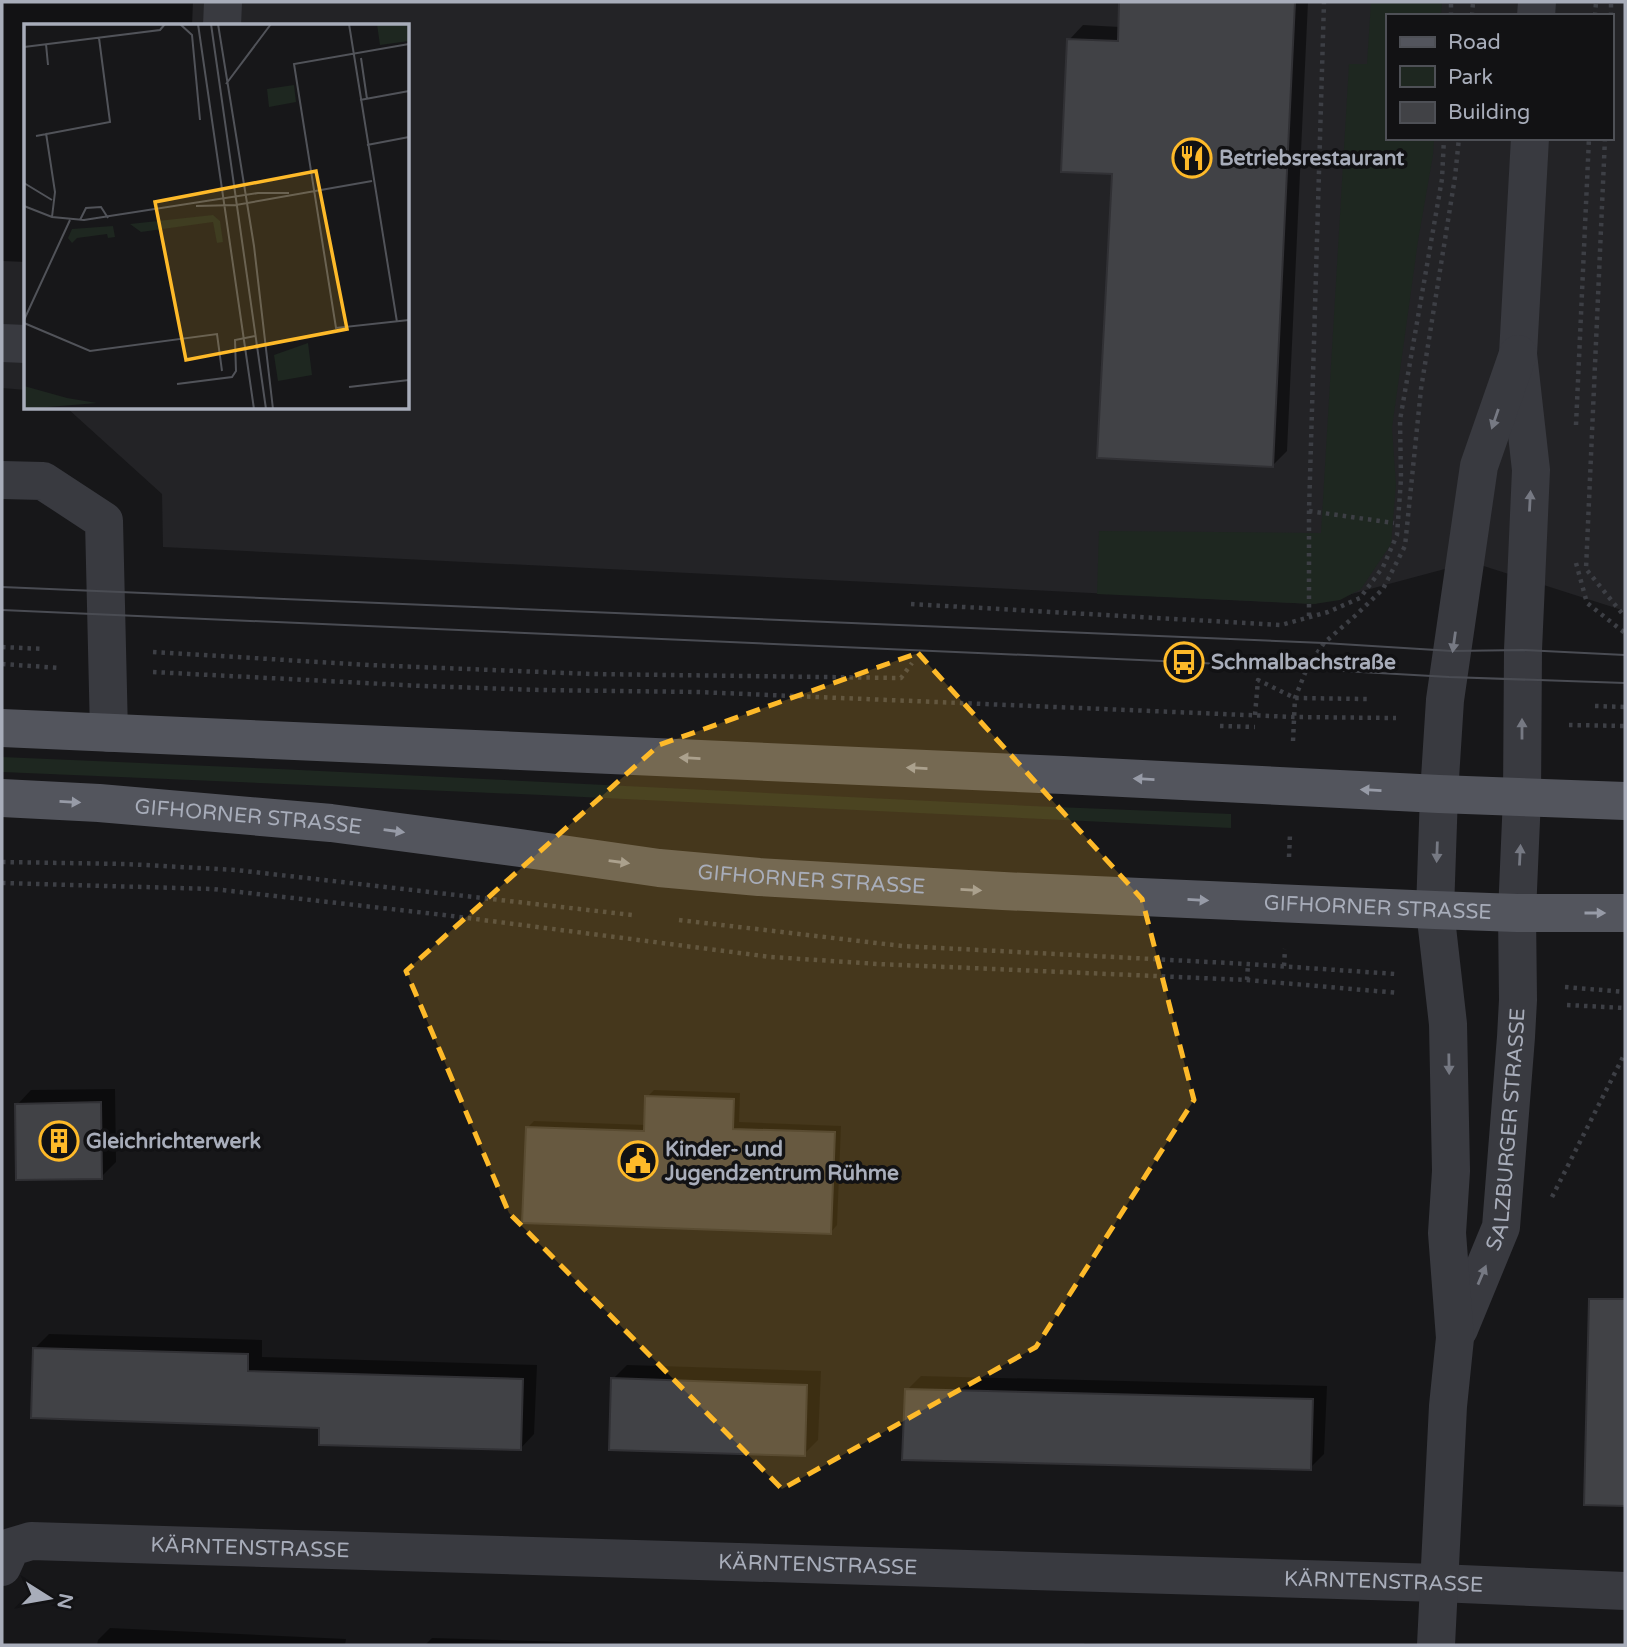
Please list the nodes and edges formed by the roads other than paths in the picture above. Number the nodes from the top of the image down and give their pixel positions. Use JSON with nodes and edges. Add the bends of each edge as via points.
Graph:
{"nodes":[{"id":1,"x":223,"y":2,"type":"edge"},
{"id":2,"x":222,"y":24,"type":"edge"},
{"id":3,"x":1530,"y":140,"type":"edge"},
{"id":4,"x":2,"y":343,"type":"edge"},
{"id":5,"x":24,"y":344,"type":"edge"},
{"id":6,"x":1518,"y":354,"type":"junction"},
{"id":7,"x":2,"y":480,"type":"edge"},
{"id":8,"x":2,"y":728,"type":"edge"},
{"id":9,"x":109,"y":733,"type":"junction"},
{"id":10,"x":1439,"y":794,"type":"junction"},
{"id":11,"x":1522,"y":797,"type":"junction"},
{"id":12,"x":2,"y":798,"type":"edge"},
{"id":13,"x":1625,"y":802,"type":"edge"},
{"id":14,"x":1434,"y":910,"type":"junction"},
{"id":15,"x":1517,"y":913,"type":"junction"},
{"id":16,"x":1625,"y":913,"type":"edge"},
{"id":17,"x":1455,"y":1338,"type":"junction"},
{"id":18,"x":6,"y":1557,"type":"edge"},
{"id":19,"x":1438,"y":1583,"type":"junction"},
{"id":20,"x":1625,"y":1591,"type":"edge"},
{"id":21,"x":1436,"y":1645,"type":"edge"}],
"edges":[{"from":1,"to":2,"type":"street"},
{"from":3,"to":6,"type":"street"},
{"from":4,"to":5,"type":"street"},
{"from":6,"to":10,"type":"street","one_way":true,"via":[[1479,466],[1446,700]]},
{"from":11,"to":6,"type":"street","one_way":true,"via":[[1531,470]]},
{"from":7,"to":9,"type":"street","via":[[43,481],[104,521]]},
{"from":8,"to":9,"type":"main road"},
{"from":10,"to":9,"type":"main road","one_way":true},
{"from":10,"to":11,"type":"main road"},
{"from":10,"to":14,"type":"street","one_way":true},
{"from":11,"to":13,"type":"main road"},
{"from":15,"to":11,"type":"street","one_way":true},
{"from":12,"to":14,"type":"main road","name":"GIFHORNER STRASSE","one_way":true,"via":[[331,823],[659,868],[759,877]]},
{"from":14,"to":15,"type":"main road","name":"GIFHORNER STRASSE"},
{"from":14,"to":17,"type":"street","name":"SALZBURGER STRASSE","one_way":true,"via":[[1448,1024],[1451,1171],[1447,1233]]},
{"from":15,"to":16,"type":"main road","name":"GIFHORNER STRASSE","one_way":true},
{"from":17,"to":15,"type":"street","name":"SALZBURGER STRASSE","one_way":true,"via":[[1502,1227],[1516,1037]]},
{"from":17,"to":19,"type":"street","name":"SALZBURGER STRASSE"},
{"from":18,"to":19,"type":"street","name":"KÄRNTENSTRASSE","via":[[31,1541]]},
{"from":19,"to":20,"type":"street","name":"KÄRNTENSTRASSE"},
{"from":19,"to":21,"type":"street","name":"SALZBURGER STRASSE"}]}
